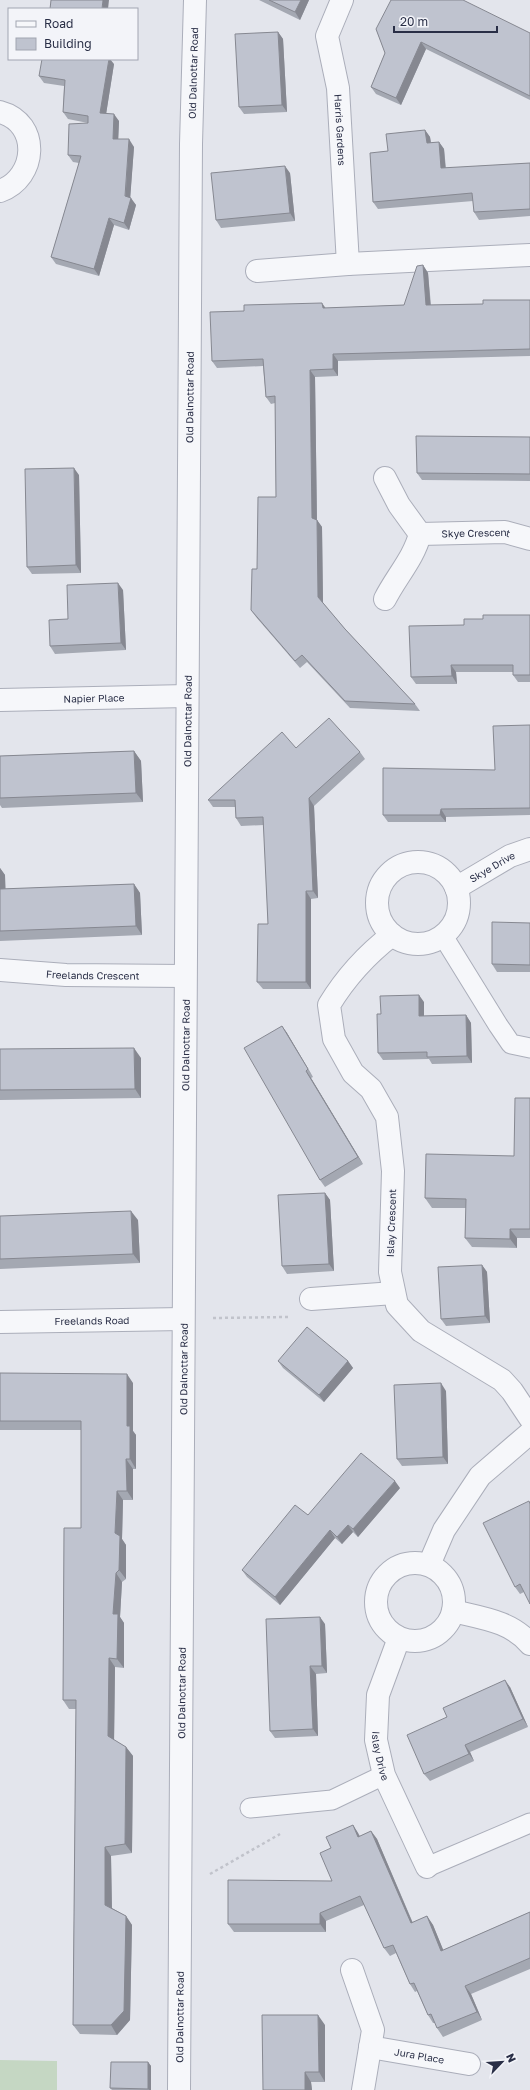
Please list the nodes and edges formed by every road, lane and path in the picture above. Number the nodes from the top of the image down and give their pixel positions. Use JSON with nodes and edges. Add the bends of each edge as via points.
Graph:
{"nodes":[{"id":1,"x":195,"y":0,"type":"edge"},
{"id":2,"x":342,"y":0,"type":"edge"},
{"id":3,"x":0,"y":112,"type":"edge"},
{"id":4,"x":0,"y":191,"type":"edge"},
{"id":5,"x":530,"y":255,"type":"edge"},
{"id":6,"x":348,"y":264,"type":"junction"},
{"id":7,"x":257,"y":271,"type":"dead end"},
{"id":8,"x":385,"y":478,"type":"dead end"},
{"id":9,"x":420,"y":534,"type":"junction"},
{"id":10,"x":530,"y":539,"type":"edge"},
{"id":11,"x":385,"y":599,"type":"dead end"},
{"id":12,"x":187,"y":696,"type":"junction"},
{"id":13,"x":0,"y":700,"type":"edge"},
{"id":14,"x":530,"y":849,"type":"edge"},
{"id":15,"x":456,"y":888,"type":"junction"},
{"id":16,"x":392,"y":935,"type":"junction"},
{"id":17,"x":444,"y":936,"type":"junction"},
{"id":18,"x":0,"y":970,"type":"edge"},
{"id":19,"x":185,"y":976,"type":"junction"},
{"id":20,"x":530,"y":1048,"type":"edge"},
{"id":21,"x":394,"y":1292,"type":"junction"},
{"id":22,"x":311,"y":1299,"type":"joint"},
{"id":23,"x":183,"y":1319,"type":"junction"},
{"id":24,"x":0,"y":1322,"type":"edge"},
{"id":25,"x":530,"y":1418,"type":"edge"},
{"id":26,"x":530,"y":1433,"type":"edge"},
{"id":27,"x":429,"y":1565,"type":"junction"},
{"id":28,"x":453,"y":1611,"type":"junction"},
{"id":29,"x":399,"y":1638,"type":"junction"},
{"id":30,"x":530,"y":1644,"type":"edge"},
{"id":31,"x":384,"y":1775,"type":"junction"},
{"id":32,"x":250,"y":1808,"type":"dead end"},
{"id":33,"x":530,"y":1823,"type":"edge"},
{"id":34,"x":281,"y":1834,"type":"dead end"},
{"id":35,"x":427,"y":1867,"type":"joint"},
{"id":36,"x":179,"y":1890,"type":"junction"},
{"id":37,"x":352,"y":1970,"type":"dead end"},
{"id":38,"x":370,"y":2047,"type":"junction"},
{"id":39,"x":469,"y":2064,"type":"dead end"},
{"id":40,"x":179,"y":2090,"type":"edge"},
{"id":41,"x":363,"y":2090,"type":"edge"}],
"edges":[{"from":1,"to":12,"type":"street","name":"Old Dalnottar Road","via":[[191,152]]},
{"from":2,"to":6,"type":"street","name":"Harris Gardens","via":[[327,36],[338,88]]},
{"from":3,"to":4,"type":"street","via":[[14,118],[25,131],[30,151],[27,168],[19,180]]},
{"from":5,"to":6,"type":"street"},
{"from":6,"to":7,"type":"street"},
{"from":8,"to":9,"type":"street","via":[[399,505]]},
{"from":9,"to":10,"type":"street","name":"Skye Crescent","via":[[505,532]]},
{"from":9,"to":11,"type":"street","via":[[417,548]]},
{"from":12,"to":13,"type":"street","name":"Napier Place"},
{"from":12,"to":19,"type":"street","name":"Old Dalnottar Road"},
{"from":14,"to":15,"type":"street","name":"Skye Drive","via":[[510,856]]},
{"from":15,"to":16,"type":"street","via":[[448,875],[432,864],[419,862],[402,865],[387,876],[378,893],[377,905],[380,919]]},
{"from":15,"to":17,"type":"street","via":[[459,904],[454,922]]},
{"from":16,"to":17,"type":"street","via":[[415,945],[425,944]]},
{"from":16,"to":21,"type":"street","name":"Islay Crescent","via":[[369,952],[342,984],[329,1005],[334,1039],[353,1073],[371,1089],[386,1117],[393,1171],[390,1272]]},
{"from":17,"to":20,"type":"lane","via":[[512,1044]]},
{"from":18,"to":19,"type":"street","name":"Freelands Crescent","via":[[66,975]]},
{"from":19,"to":23,"type":"street","name":"Old Dalnottar Road"},
{"from":21,"to":22,"type":"street"},
{"from":21,"to":25,"type":"street","name":"Islay Crescent","via":[[397,1305],[421,1331],[502,1380]]},
{"from":22,"to":23,"type":"path","via":[[305,1316]]},
{"from":23,"to":24,"type":"street","name":"Freelands Road"},
{"from":23,"to":36,"type":"street","name":"Old Dalnottar Road"},
{"from":26,"to":27,"type":"street","via":[[480,1476],[444,1530]]},
{"from":27,"to":28,"type":"street","via":[[448,1580],[454,1599]]},
{"from":27,"to":29,"type":"street","via":[[419,1562],[398,1566],[386,1574],[379,1585],[376,1612],[388,1631]]},
{"from":28,"to":29,"type":"street","via":[[441,1632],[428,1639],[412,1642]]},
{"from":28,"to":30,"type":"street","via":[[506,1624],[523,1635]]},
{"from":29,"to":31,"type":"street","name":"Islay Drive","via":[[378,1695],[376,1740]]},
{"from":31,"to":32,"type":"lane","via":[[332,1800]]},
{"from":31,"to":35,"type":"street","name":"Islay Drive"},
{"from":33,"to":35,"type":"lane"},
{"from":34,"to":36,"type":"path"},
{"from":36,"to":40,"type":"street","name":"Old Dalnottar Road"},
{"from":37,"to":38,"type":"street","via":[[373,2030]]},
{"from":38,"to":39,"type":"street","name":"Jura Place"},
{"from":38,"to":41,"type":"street"}]}
